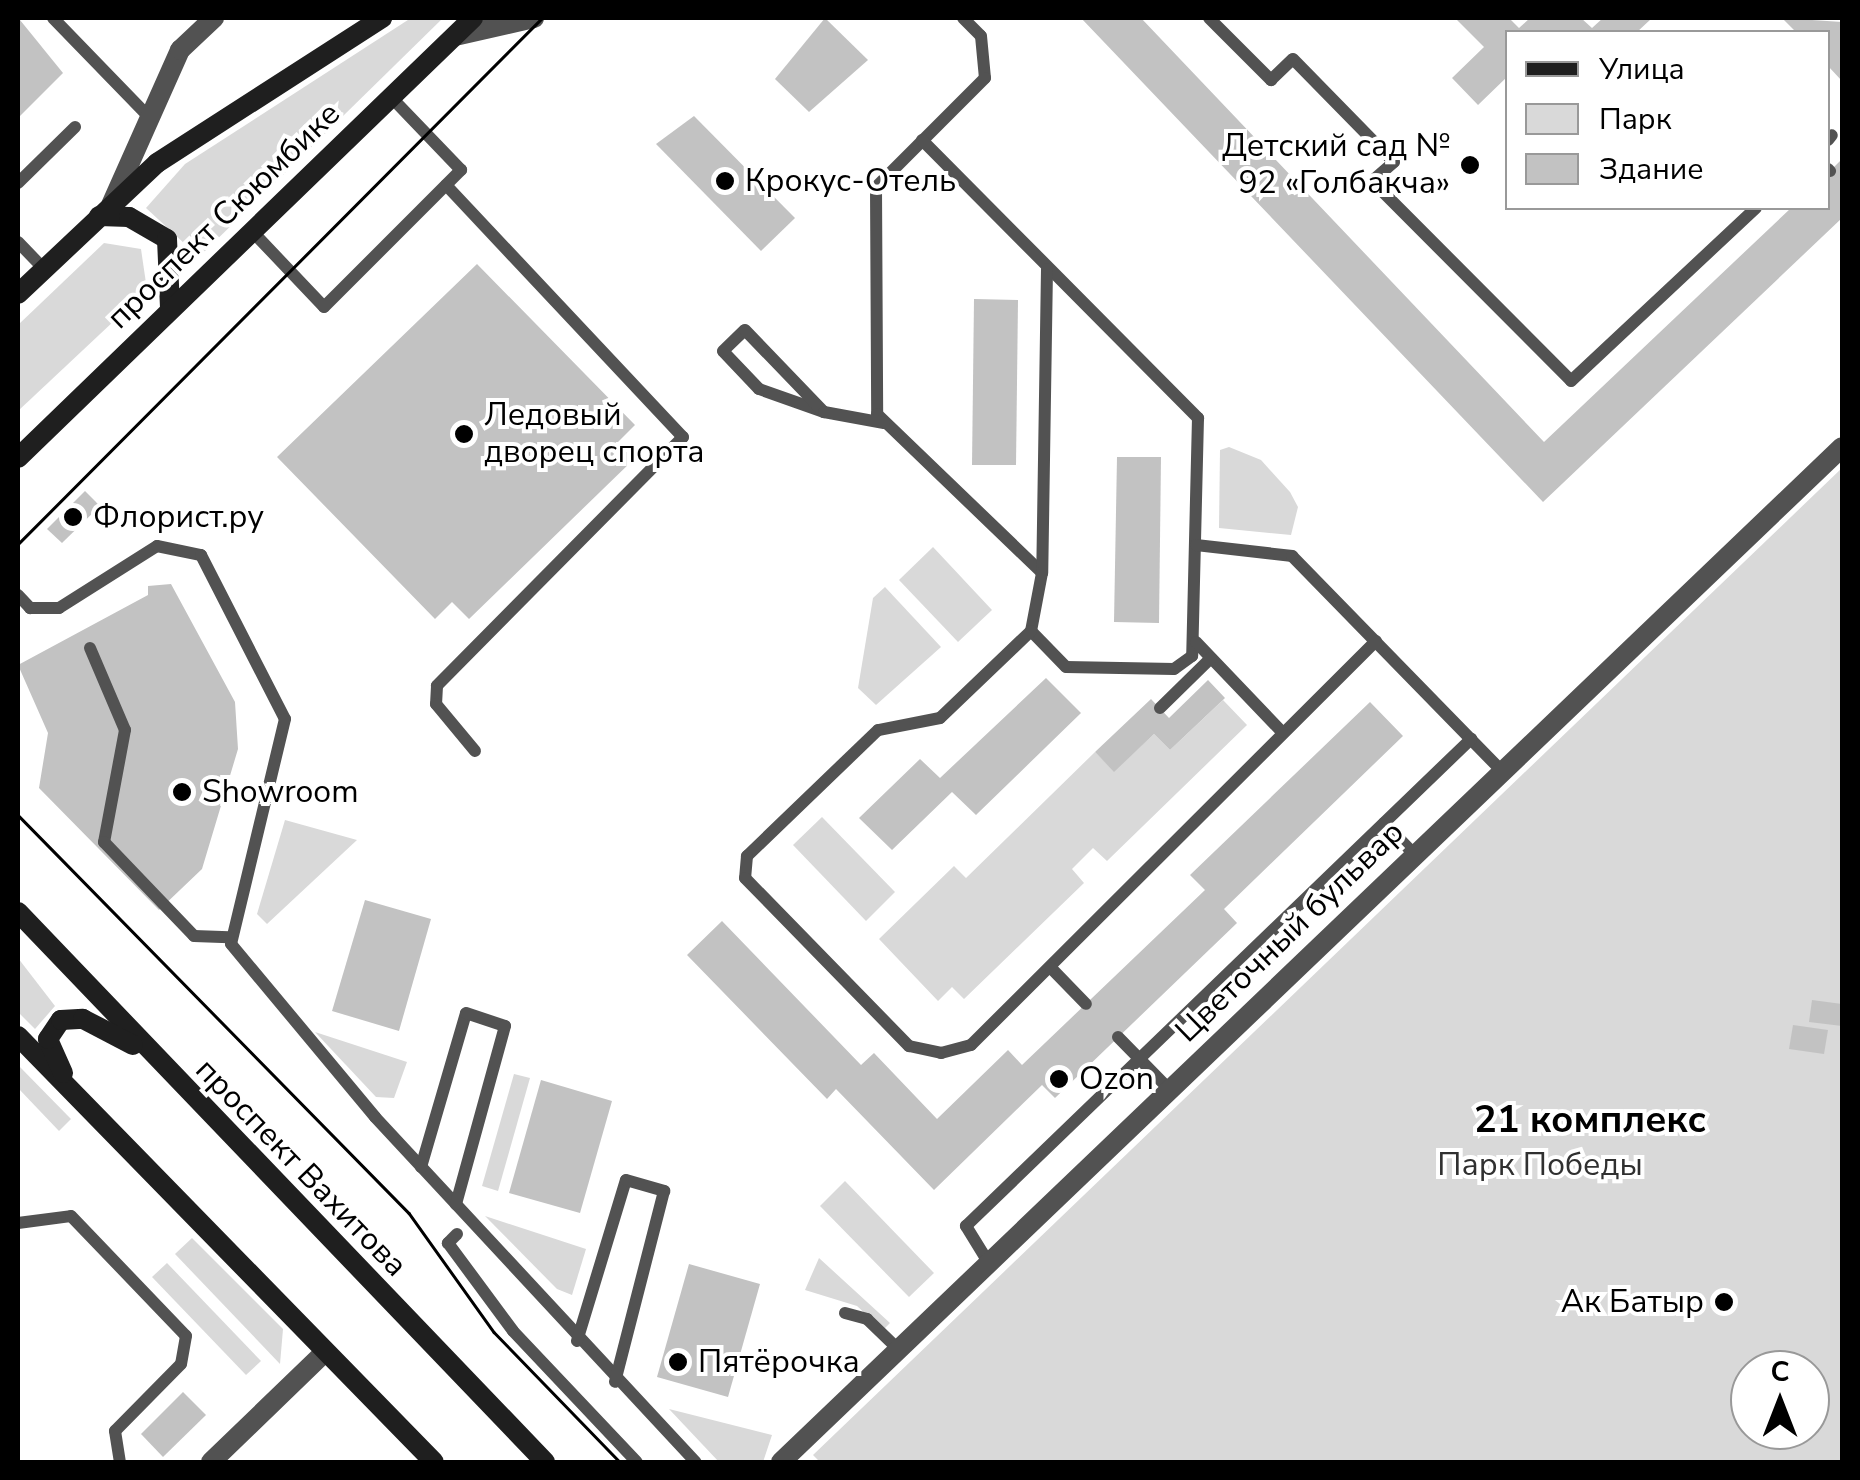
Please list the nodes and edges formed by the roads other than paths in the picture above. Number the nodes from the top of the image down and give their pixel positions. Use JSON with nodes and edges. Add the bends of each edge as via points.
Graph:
{"nodes":[{"id":1,"x":53,"y":18,"type":"edge"},
{"id":2,"x":214,"y":18,"type":"edge"},
{"id":3,"x":382,"y":18,"type":"edge"},
{"id":4,"x":473,"y":18,"type":"edge"},
{"id":5,"x":534,"y":18,"type":"edge"},
{"id":6,"x":962,"y":18,"type":"edge"},
{"id":7,"x":1209,"y":18,"type":"edge"},
{"id":8,"x":455,"y":36,"type":"junction"},
{"id":9,"x":391,"y":97,"type":"junction"},
{"id":10,"x":148,"y":116,"type":"junction"},
{"id":11,"x":75,"y":126,"type":"dead end"},
{"id":12,"x":922,"y":140,"type":"junction"},
{"id":13,"x":18,"y":182,"type":"edge"},
{"id":14,"x":446,"y":186,"type":"junction"},
{"id":15,"x":105,"y":210,"type":"junction"},
{"id":16,"x":1754,"y":210,"type":"edge"},
{"id":17,"x":251,"y":230,"type":"junction"},
{"id":18,"x":18,"y":242,"type":"edge"},
{"id":19,"x":44,"y":269,"type":"junction"},
{"id":20,"x":1047,"y":269,"type":"junction"},
{"id":21,"x":18,"y":294,"type":"edge"},
{"id":22,"x":170,"y":307,"type":"junction"},
{"id":23,"x":824,"y":412,"type":"junction"},
{"id":24,"x":887,"y":423,"type":"junction"},
{"id":25,"x":1842,"y":447,"type":"edge"},
{"id":26,"x":18,"y":458,"type":"edge"},
{"id":27,"x":1196,"y":545,"type":"junction"},
{"id":28,"x":1042,"y":574,"type":"junction"},
{"id":29,"x":18,"y":595,"type":"edge"},
{"id":30,"x":1031,"y":631,"type":"junction"},
{"id":31,"x":1376,"y":641,"type":"junction"},
{"id":32,"x":1196,"y":642,"type":"junction"},
{"id":33,"x":90,"y":648,"type":"dead end"},
{"id":34,"x":1211,"y":658,"type":"junction"},
{"id":35,"x":1160,"y":708,"type":"dead end"},
{"id":36,"x":1282,"y":732,"type":"junction"},
{"id":37,"x":1471,"y":739,"type":"junction"},
{"id":38,"x":475,"y":751,"type":"dead end"},
{"id":39,"x":1502,"y":771,"type":"junction"},
{"id":40,"x":1384,"y":823,"type":"junction"},
{"id":41,"x":1414,"y":854,"type":"junction"},
{"id":42,"x":18,"y":912,"type":"edge"},
{"id":43,"x":229,"y":937,"type":"junction"},
{"id":44,"x":1051,"y":968,"type":"junction"},
{"id":45,"x":1086,"y":1004,"type":"dead end"},
{"id":46,"x":18,"y":1036,"type":"edge"},
{"id":47,"x":1118,"y":1037,"type":"dead end"},
{"id":48,"x":148,"y":1054,"type":"junction"},
{"id":49,"x":1139,"y":1058,"type":"junction"},
{"id":50,"x":1169,"y":1089,"type":"junction"},
{"id":51,"x":83,"y":1105,"type":"junction"},
{"id":52,"x":422,"y":1167,"type":"junction"},
{"id":53,"x":456,"y":1204,"type":"junction"},
{"id":54,"x":18,"y":1223,"type":"edge"},
{"id":55,"x":457,"y":1234,"type":"dead end"},
{"id":56,"x":990,"y":1265,"type":"junction"},
{"id":57,"x":844,"y":1313,"type":"dead end"},
{"id":58,"x":577,"y":1341,"type":"junction"},
{"id":59,"x":899,"y":1350,"type":"junction"},
{"id":60,"x":323,"y":1354,"type":"junction"},
{"id":61,"x":615,"y":1382,"type":"junction"},
{"id":62,"x":516,"y":1432,"type":"junction"},
{"id":63,"x":120,"y":1462,"type":"edge"},
{"id":64,"x":211,"y":1462,"type":"edge"},
{"id":65,"x":434,"y":1462,"type":"edge"},
{"id":66,"x":535,"y":1462,"type":"edge"},
{"id":67,"x":544,"y":1462,"type":"edge"},
{"id":68,"x":637,"y":1462,"type":"edge"},
{"id":69,"x":696,"y":1462,"type":"edge"},
{"id":70,"x":781,"y":1462,"type":"edge"}],
"edges":[{"from":1,"to":10,"type":"lane"},
{"from":2,"to":10,"type":"street","via":[[180,50]]},
{"from":3,"to":15,"type":"main road","name":"проспект Сююмбике","via":[[157,163]]},
{"from":4,"to":8,"type":"main road","name":"проспект Сююмбике"},
{"from":5,"to":8,"type":"street"},
{"from":6,"to":12,"type":"lane","via":[[981,36],[986,78]]},
{"from":7,"to":16,"type":"lane","via":[[1271,80],[1294,59],[1394,162],[1372,181],[1570,381]]},
{"from":8,"to":9,"type":"main road","name":"проспект Сююмбике"},
{"from":9,"to":14,"type":"lane","via":[[461,170]]},
{"from":9,"to":17,"type":"main road","name":"проспект Сююмбике"},
{"from":10,"to":15,"type":"street"},
{"from":11,"to":13,"type":"lane"},
{"from":12,"to":20,"type":"lane"},
{"from":12,"to":24,"type":"lane","via":[[876,187],[877,414]]},
{"from":14,"to":17,"type":"lane","via":[[324,307]]},
{"from":14,"to":38,"type":"lane","via":[[684,438],[437,686],[436,704]]},
{"from":15,"to":19,"type":"main road","name":"проспект Сююмбике"},
{"from":15,"to":22,"type":"main road","via":[[167,239]]},
{"from":17,"to":22,"type":"main road","name":"проспект Сююмбике"},
{"from":18,"to":19,"type":"lane"},
{"from":19,"to":21,"type":"main road","name":"проспект Сююмбике"},
{"from":20,"to":27,"type":"lane","via":[[1198,418]]},
{"from":20,"to":28,"type":"lane"},
{"from":22,"to":26,"type":"main road","name":"проспект Сююмбике"},
{"from":23,"to":23,"type":"lane","via":[[745,330],[723,351],[759,389]]},
{"from":23,"to":24,"type":"lane"},
{"from":24,"to":28,"type":"lane"},
{"from":25,"to":39,"type":"street","name":"Цветочный бульвар"},
{"from":27,"to":31,"type":"lane","via":[[1292,556]]},
{"from":27,"to":32,"type":"lane"},
{"from":28,"to":30,"type":"lane"},
{"from":29,"to":43,"type":"lane","via":[[30,608],[72,604],[164,544],[193,549],[207,564],[284,719]]},
{"from":30,"to":32,"type":"lane","via":[[1066,667],[1174,669]]},
{"from":30,"to":44,"type":"lane","via":[[940,718],[878,730],[747,856],[743,872],[918,1049],[971,1046]]},
{"from":31,"to":36,"type":"lane"},
{"from":31,"to":37,"type":"lane"},
{"from":32,"to":34,"type":"lane"},
{"from":33,"to":43,"type":"lane","via":[[125,730],[104,842],[194,936]]},
{"from":34,"to":35,"type":"lane"},
{"from":34,"to":36,"type":"lane"},
{"from":36,"to":44,"type":"lane"},
{"from":37,"to":39,"type":"lane"},
{"from":37,"to":40,"type":"lane"},
{"from":39,"to":41,"type":"street","name":"Цветочный бульвар"},
{"from":40,"to":41,"type":"lane"},
{"from":40,"to":49,"type":"lane"},
{"from":41,"to":50,"type":"street","name":"Цветочный бульвар"},
{"from":42,"to":48,"type":"main road","name":"проспект Вахитова"},
{"from":43,"to":52,"type":"lane"},
{"from":44,"to":45,"type":"lane"},
{"from":46,"to":51,"type":"main road"},
{"from":47,"to":49,"type":"lane"},
{"from":48,"to":51,"type":"main road","via":[[83,1018],[56,1022],[50,1048]]},
{"from":48,"to":62,"type":"main road","name":"проспект Вахитова"},
{"from":49,"to":50,"type":"lane"},
{"from":49,"to":56,"type":"lane","via":[[966,1226]]},
{"from":50,"to":56,"type":"street","name":"Цветочный бульвар"},
{"from":51,"to":60,"type":"main road"},
{"from":52,"to":53,"type":"lane"},
{"from":52,"to":53,"type":"lane","via":[[466,1013],[505,1026]]},
{"from":53,"to":58,"type":"lane"},
{"from":54,"to":63,"type":"lane","via":[[71,1216],[188,1346],[114,1431]]},
{"from":55,"to":68,"type":"lane","via":[[448,1243],[513,1330]]},
{"from":56,"to":59,"type":"street","name":"Цветочный бульвар"},
{"from":57,"to":59,"type":"lane","via":[[867,1320]]},
{"from":58,"to":61,"type":"lane"},
{"from":58,"to":61,"type":"lane","via":[[626,1180],[664,1192]]},
{"from":59,"to":70,"type":"street","name":"Цветочный бульвар"},
{"from":60,"to":64,"type":"street"},
{"from":60,"to":65,"type":"main road"},
{"from":61,"to":69,"type":"lane"},
{"from":62,"to":66,"type":"main road"},
{"from":62,"to":67,"type":"main road","name":"проспект Вахитова"}]}
